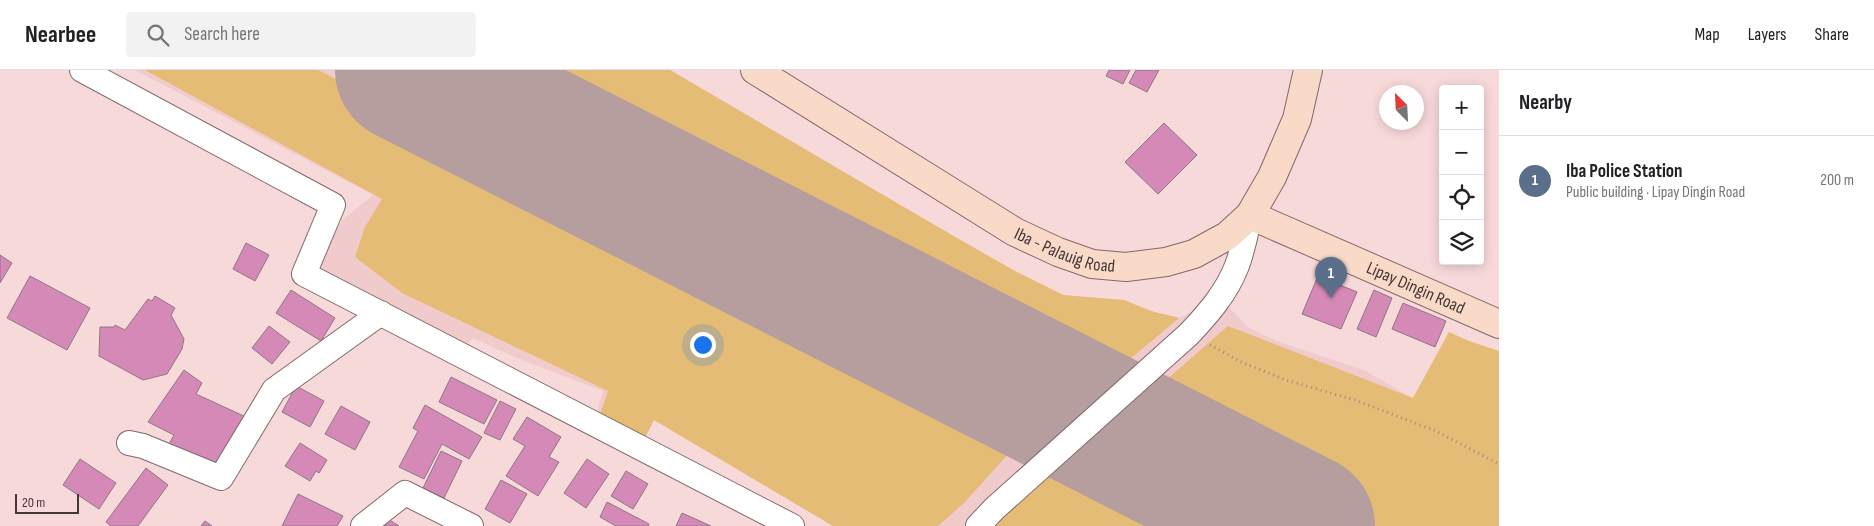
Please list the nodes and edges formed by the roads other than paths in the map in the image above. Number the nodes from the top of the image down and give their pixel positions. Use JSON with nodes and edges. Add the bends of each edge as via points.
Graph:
{"nodes":[{"id":1,"x":82,"y":70,"type":"edge"},
{"id":2,"x":755,"y":70,"type":"edge"},
{"id":3,"x":1308,"y":70,"type":"edge"},
{"id":4,"x":1250,"y":215,"type":"junction"},
{"id":5,"x":381,"y":313,"type":"junction"},
{"id":6,"x":1499,"y":324,"type":"edge"},
{"id":7,"x":129,"y":443,"type":"dead end"},
{"id":8,"x":363,"y":526,"type":"edge"},
{"id":9,"x":471,"y":526,"type":"edge"},
{"id":10,"x":792,"y":526,"type":"edge"},
{"id":11,"x":978,"y":526,"type":"edge"}],
"edges":[{"from":1,"to":5,"type":"street","via":[[333,205],[304,274]]},
{"from":2,"to":4,"type":"main road","name":"Iba - Palauig Road","via":[[1015,232],[1092,264],[1126,267],[1166,262],[1194,254],[1226,236]]},
{"from":3,"to":4,"type":"main road","name":"Iba - Palauig Road","via":[[1296,118],[1272,177]]},
{"from":4,"to":6,"type":"main road","name":"Lipay Dingin Road"},
{"from":4,"to":11,"type":"street","via":[[1236,268],[1208,313]]},
{"from":5,"to":7,"type":"street","via":[[274,390],[221,478]]},
{"from":5,"to":10,"type":"street"},
{"from":8,"to":9,"type":"street","via":[[405,493]]}]}
